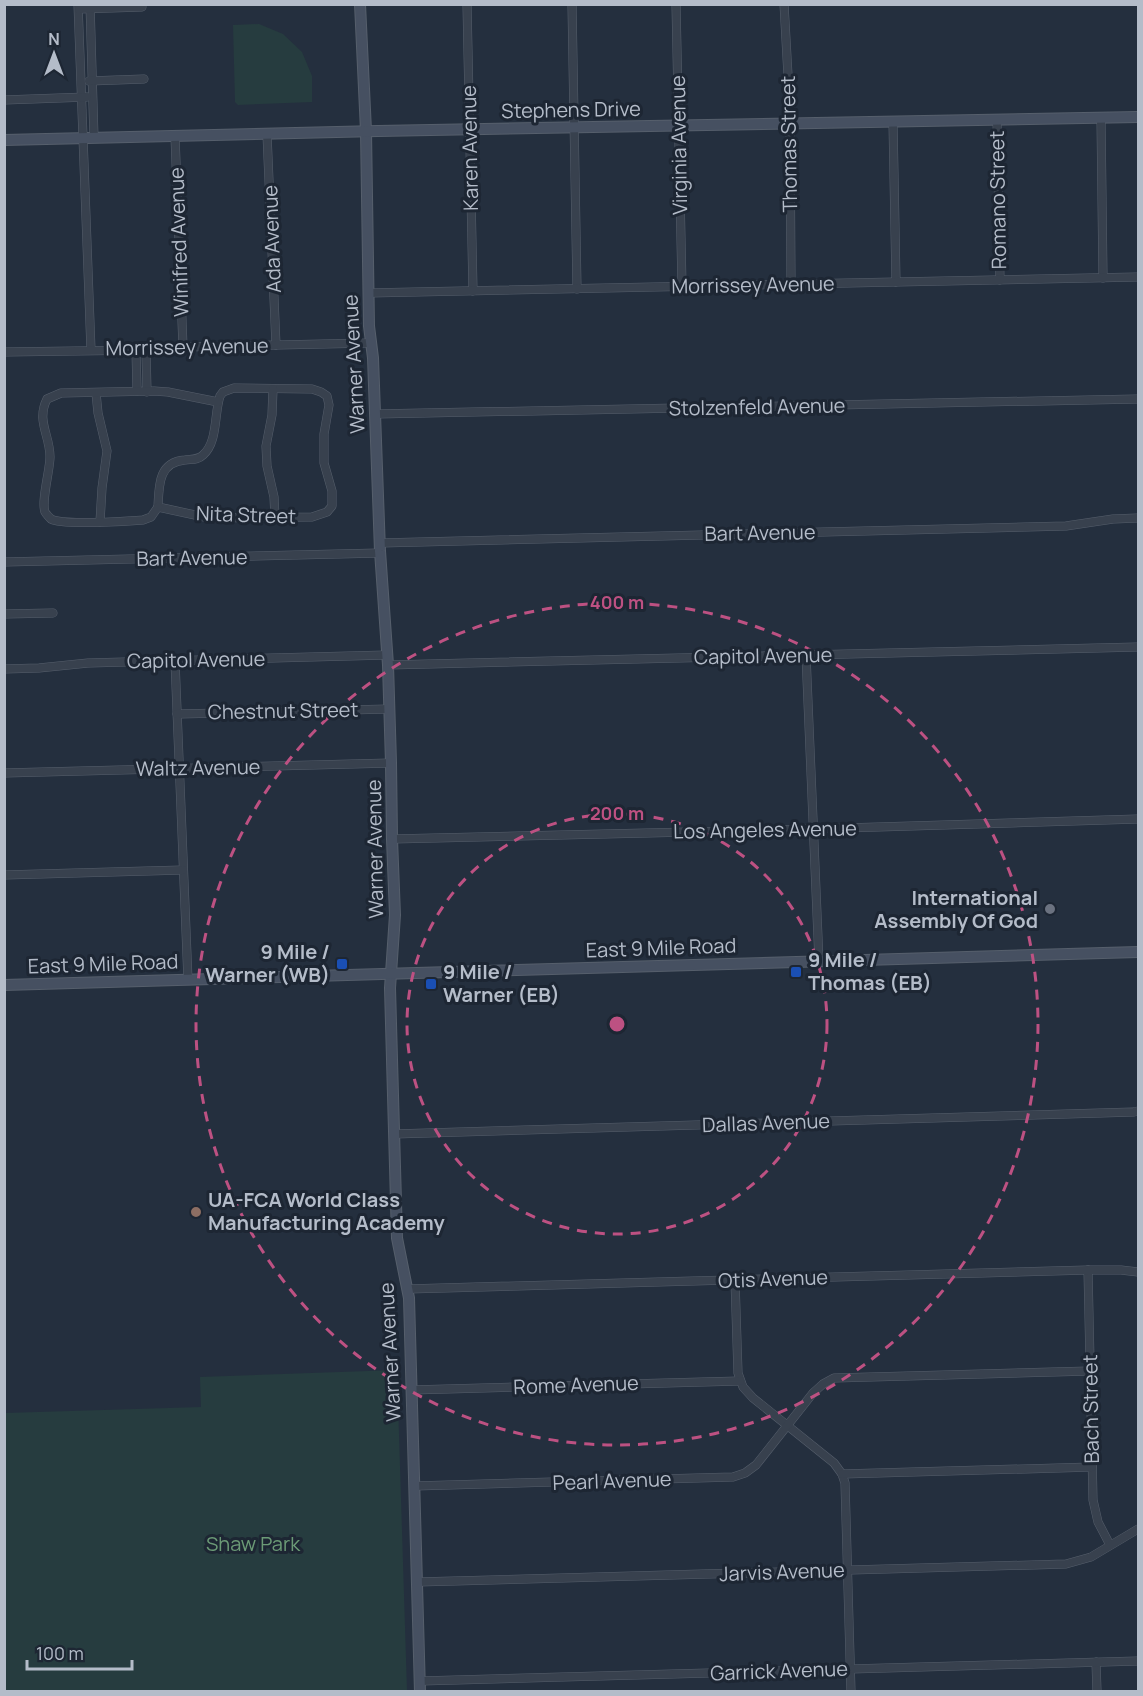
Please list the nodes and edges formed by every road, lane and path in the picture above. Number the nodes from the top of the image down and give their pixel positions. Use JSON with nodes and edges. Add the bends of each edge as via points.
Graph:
{"nodes":[{"id":1,"x":360,"y":4,"type":"edge"},
{"id":2,"x":467,"y":4,"type":"edge"},
{"id":3,"x":572,"y":4,"type":"edge"},
{"id":4,"x":676,"y":4,"type":"edge"},
{"id":5,"x":784,"y":4,"type":"edge"},
{"id":6,"x":90,"y":6,"type":"edge"},
{"id":7,"x":142,"y":6,"type":"dead end"},
{"id":8,"x":79,"y":7,"type":"edge"},
{"id":9,"x":144,"y":79,"type":"dead end"},
{"id":10,"x":81,"y":81,"type":"junction"},
{"id":11,"x":93,"y":81,"type":"junction"},
{"id":12,"x":82,"y":97,"type":"junction"},
{"id":13,"x":93,"y":97,"type":"junction"},
{"id":14,"x":4,"y":100,"type":"edge"},
{"id":15,"x":1138,"y":117,"type":"edge"},
{"id":16,"x":1101,"y":118,"type":"junction"},
{"id":17,"x":997,"y":120,"type":"junction"},
{"id":18,"x":894,"y":122,"type":"junction"},
{"id":19,"x":790,"y":124,"type":"junction"},
{"id":20,"x":679,"y":126,"type":"junction"},
{"id":21,"x":574,"y":128,"type":"junction"},
{"id":22,"x":470,"y":129,"type":"junction"},
{"id":23,"x":366,"y":131,"type":"junction"},
{"id":24,"x":267,"y":134,"type":"junction"},
{"id":25,"x":175,"y":136,"type":"junction"},
{"id":26,"x":89,"y":138,"type":"junction"},
{"id":27,"x":4,"y":140,"type":"edge"},
{"id":28,"x":1138,"y":277,"type":"edge"},
{"id":29,"x":1103,"y":278,"type":"junction"},
{"id":30,"x":1000,"y":280,"type":"junction"},
{"id":31,"x":896,"y":282,"type":"junction"},
{"id":32,"x":791,"y":284,"type":"junction"},
{"id":33,"x":682,"y":286,"type":"junction"},
{"id":34,"x":577,"y":289,"type":"junction"},
{"id":35,"x":473,"y":291,"type":"junction"},
{"id":36,"x":368,"y":293,"type":"junction"},
{"id":37,"x":370,"y":343,"type":"junction"},
{"id":38,"x":276,"y":345,"type":"junction"},
{"id":39,"x":183,"y":347,"type":"junction"},
{"id":40,"x":91,"y":350,"type":"junction"},
{"id":41,"x":136,"y":350,"type":"junction"},
{"id":42,"x":146,"y":350,"type":"junction"},
{"id":43,"x":4,"y":352,"type":"edge"},
{"id":44,"x":273,"y":390,"type":"junction"},
{"id":45,"x":137,"y":391,"type":"junction"},
{"id":46,"x":147,"y":392,"type":"junction"},
{"id":47,"x":96,"y":393,"type":"junction"},
{"id":48,"x":1138,"y":399,"type":"edge"},
{"id":49,"x":218,"y":402,"type":"junction"},
{"id":50,"x":375,"y":414,"type":"junction"},
{"id":51,"x":158,"y":507,"type":"junction"},
{"id":52,"x":274,"y":517,"type":"junction"},
{"id":53,"x":1138,"y":518,"type":"edge"},
{"id":54,"x":100,"y":522,"type":"junction"},
{"id":55,"x":380,"y":548,"type":"junction"},
{"id":56,"x":4,"y":562,"type":"edge"},
{"id":57,"x":53,"y":613,"type":"dead end"},
{"id":58,"x":4,"y":614,"type":"edge"},
{"id":59,"x":1138,"y":647,"type":"edge"},
{"id":60,"x":806,"y":656,"type":"junction"},
{"id":61,"x":387,"y":660,"type":"junction"},
{"id":62,"x":175,"y":661,"type":"junction"},
{"id":63,"x":4,"y":669,"type":"edge"},
{"id":64,"x":389,"y":709,"type":"junction"},
{"id":65,"x":177,"y":714,"type":"junction"},
{"id":66,"x":391,"y":764,"type":"junction"},
{"id":67,"x":179,"y":768,"type":"junction"},
{"id":68,"x":4,"y":773,"type":"edge"},
{"id":69,"x":1138,"y":819,"type":"edge"},
{"id":70,"x":813,"y":829,"type":"junction"},
{"id":71,"x":392,"y":839,"type":"junction"},
{"id":72,"x":183,"y":870,"type":"junction"},
{"id":73,"x":4,"y":875,"type":"edge"},
{"id":74,"x":1138,"y":952,"type":"edge"},
{"id":75,"x":819,"y":962,"type":"junction"},
{"id":76,"x":391,"y":975,"type":"junction"},
{"id":77,"x":188,"y":980,"type":"junction"},
{"id":78,"x":4,"y":985,"type":"edge"},
{"id":79,"x":1138,"y":1111,"type":"edge"},
{"id":80,"x":394,"y":1134,"type":"junction"},
{"id":81,"x":1088,"y":1270,"type":"junction"},
{"id":82,"x":1138,"y":1272,"type":"edge"},
{"id":83,"x":735,"y":1280,"type":"junction"},
{"id":84,"x":407,"y":1289,"type":"junction"},
{"id":85,"x":1090,"y":1371,"type":"junction"},
{"id":86,"x":740,"y":1381,"type":"junction"},
{"id":87,"x":411,"y":1390,"type":"junction"},
{"id":88,"x":788,"y":1425,"type":"junction"},
{"id":89,"x":1092,"y":1467,"type":"junction"},
{"id":90,"x":842,"y":1474,"type":"junction"},
{"id":91,"x":414,"y":1486,"type":"junction"},
{"id":92,"x":1138,"y":1529,"type":"edge"},
{"id":93,"x":1110,"y":1545,"type":"junction"},
{"id":94,"x":848,"y":1570,"type":"junction"},
{"id":95,"x":417,"y":1582,"type":"junction"},
{"id":96,"x":1138,"y":1661,"type":"edge"},
{"id":97,"x":1096,"y":1662,"type":"junction"},
{"id":98,"x":851,"y":1669,"type":"junction"},
{"id":99,"x":420,"y":1686,"type":"edge"},
{"id":100,"x":851,"y":1692,"type":"edge"},
{"id":101,"x":1097,"y":1692,"type":"edge"}],
"edges":[{"from":1,"to":23,"type":"street","name":"Warner Avenue"},
{"from":2,"to":22,"type":"street","name":"Karen Avenue"},
{"from":3,"to":21,"type":"street"},
{"from":4,"to":20,"type":"street","name":"Virginia Avenue"},
{"from":5,"to":19,"type":"street","name":"Thomas Street"},
{"from":6,"to":7,"type":"street"},
{"from":6,"to":8,"type":"street"},
{"from":6,"to":11,"type":"street"},
{"from":8,"to":10,"type":"street"},
{"from":9,"to":11,"type":"street"},
{"from":10,"to":11,"type":"street"},
{"from":10,"to":12,"type":"street"},
{"from":11,"to":13,"type":"street"},
{"from":12,"to":13,"type":"street"},
{"from":12,"to":14,"type":"street"},
{"from":12,"to":26,"type":"street"},
{"from":13,"to":26,"type":"street"},
{"from":15,"to":16,"type":"street","name":"Stephens Drive"},
{"from":16,"to":17,"type":"street","name":"Stephens Drive"},
{"from":16,"to":29,"type":"street"},
{"from":17,"to":18,"type":"street","name":"Stephens Drive"},
{"from":17,"to":30,"type":"street","name":"Romano Street"},
{"from":18,"to":19,"type":"street","name":"Stephens Drive"},
{"from":18,"to":31,"type":"street"},
{"from":19,"to":20,"type":"street","name":"Stephens Drive"},
{"from":19,"to":32,"type":"street","name":"Thomas Street"},
{"from":20,"to":21,"type":"street","name":"Stephens Drive"},
{"from":20,"to":33,"type":"street","name":"Virginia Avenue"},
{"from":21,"to":22,"type":"street","name":"Stephens Drive"},
{"from":21,"to":34,"type":"street"},
{"from":22,"to":23,"type":"street","name":"Stephens Drive"},
{"from":22,"to":35,"type":"street","name":"Karen Avenue"},
{"from":23,"to":24,"type":"street","name":"Stephens Drive"},
{"from":23,"to":36,"type":"street","name":"Warner Avenue"},
{"from":24,"to":25,"type":"street","name":"Stephens Drive"},
{"from":24,"to":38,"type":"street","name":"Ada Avenue"},
{"from":25,"to":26,"type":"street","name":"Stephens Drive"},
{"from":25,"to":39,"type":"street","name":"Winifred Avenue"},
{"from":26,"to":27,"type":"street","name":"Stephens Drive"},
{"from":26,"to":40,"type":"street"},
{"from":28,"to":29,"type":"street","name":"Morrissey Avenue"},
{"from":29,"to":30,"type":"street","name":"Morrissey Avenue"},
{"from":30,"to":31,"type":"street","name":"Morrissey Avenue"},
{"from":31,"to":32,"type":"street","name":"Morrissey Avenue"},
{"from":32,"to":33,"type":"street","name":"Morrissey Avenue"},
{"from":33,"to":34,"type":"street","name":"Morrissey Avenue"},
{"from":34,"to":35,"type":"street","name":"Morrissey Avenue"},
{"from":35,"to":36,"type":"street","name":"Morrissey Avenue"},
{"from":36,"to":37,"type":"street","name":"Warner Avenue"},
{"from":37,"to":38,"type":"street","name":"Morrissey Avenue"},
{"from":37,"to":50,"type":"street","name":"Warner Avenue"},
{"from":38,"to":39,"type":"street","name":"Morrissey Avenue"},
{"from":39,"to":42,"type":"street","name":"Morrissey Avenue"},
{"from":40,"to":41,"type":"street","name":"Morrissey Avenue"},
{"from":40,"to":43,"type":"street","name":"Morrissey Avenue"},
{"from":41,"to":42,"type":"street","name":"Morrissey Avenue"},
{"from":41,"to":45,"type":"street"},
{"from":42,"to":46,"type":"street"},
{"from":44,"to":49,"type":"street","via":[[234,388],[223,392]]},
{"from":44,"to":52,"type":"street","via":[[266,446]]},
{"from":44,"to":52,"type":"street","name":"Nita Street","via":[[312,389],[327,396],[324,463],[332,491],[332,506],[327,512],[312,517]]},
{"from":45,"to":46,"type":"street"},
{"from":45,"to":47,"type":"street"},
{"from":46,"to":49,"type":"street"},
{"from":47,"to":54,"type":"street","via":[[107,451]]},
{"from":47,"to":54,"type":"street","via":[[61,393],[47,399],[42,408],[50,447],[44,504],[50,518]]},
{"from":48,"to":50,"type":"street","name":"Stolzenfeld Avenue"},
{"from":49,"to":51,"type":"street","via":[[210,445],[200,458],[176,462],[163,472]]},
{"from":50,"to":55,"type":"street","name":"Warner Avenue"},
{"from":51,"to":52,"type":"street","name":"Nita Street","via":[[209,518]]},
{"from":51,"to":54,"type":"street","via":[[143,520]]},
{"from":53,"to":55,"type":"street","name":"Bart Avenue","via":[[1066,526]]},
{"from":55,"to":56,"type":"street","name":"Bart Avenue"},
{"from":55,"to":61,"type":"street","name":"Warner Avenue"},
{"from":57,"to":58,"type":"street"},
{"from":59,"to":60,"type":"street","name":"Capitol Avenue"},
{"from":60,"to":61,"type":"street","name":"Capitol Avenue"},
{"from":60,"to":70,"type":"street"},
{"from":61,"to":62,"type":"street","name":"Capitol Avenue"},
{"from":61,"to":64,"type":"street","name":"Warner Avenue"},
{"from":62,"to":63,"type":"street","name":"Capitol Avenue"},
{"from":62,"to":65,"type":"street"},
{"from":64,"to":65,"type":"street","name":"Chestnut Street"},
{"from":64,"to":66,"type":"street","name":"Warner Avenue"},
{"from":65,"to":67,"type":"street"},
{"from":66,"to":67,"type":"street","name":"Waltz Avenue"},
{"from":66,"to":71,"type":"street","name":"Warner Avenue"},
{"from":67,"to":68,"type":"street","name":"Waltz Avenue"},
{"from":67,"to":72,"type":"street"},
{"from":69,"to":70,"type":"street","name":"Los Angeles Avenue"},
{"from":70,"to":71,"type":"street","name":"Los Angeles Avenue"},
{"from":70,"to":75,"type":"street"},
{"from":71,"to":76,"type":"street","name":"Warner Avenue","via":[[395,915]]},
{"from":72,"to":73,"type":"street"},
{"from":72,"to":77,"type":"street"},
{"from":74,"to":75,"type":"street","name":"East 9 Mile Road"},
{"from":75,"to":76,"type":"street","name":"East 9 Mile Road"},
{"from":76,"to":77,"type":"street","name":"East 9 Mile Road"},
{"from":76,"to":80,"type":"street","name":"Warner Avenue"},
{"from":77,"to":78,"type":"street","name":"East 9 Mile Road"},
{"from":79,"to":80,"type":"street","name":"Dallas Avenue"},
{"from":80,"to":84,"type":"street","name":"Warner Avenue","via":[[398,1238]]},
{"from":81,"to":82,"type":"street","name":"Otis Avenue"},
{"from":81,"to":83,"type":"street","name":"Otis Avenue"},
{"from":81,"to":85,"type":"street","name":"Bach Street"},
{"from":83,"to":84,"type":"street","name":"Otis Avenue"},
{"from":83,"to":86,"type":"street"},
{"from":84,"to":87,"type":"street","name":"Warner Avenue"},
{"from":85,"to":88,"type":"street","via":[[834,1378],[818,1388]]},
{"from":85,"to":89,"type":"street","name":"Bach Street"},
{"from":86,"to":87,"type":"street","name":"Rome Avenue"},
{"from":86,"to":88,"type":"street","via":[[748,1393]]},
{"from":87,"to":91,"type":"street","name":"Warner Avenue"},
{"from":88,"to":90,"type":"street","via":[[830,1459]]},
{"from":88,"to":91,"type":"street","name":"Pearl Avenue","via":[[756,1464],[733,1477]]},
{"from":89,"to":90,"type":"street"},
{"from":89,"to":93,"type":"street","name":"Bach Street","via":[[1095,1515]]},
{"from":90,"to":94,"type":"street"},
{"from":91,"to":95,"type":"street","name":"Warner Avenue"},
{"from":92,"to":93,"type":"street","name":"Jarvis Avenue"},
{"from":93,"to":94,"type":"street","name":"Jarvis Avenue","via":[[1091,1557],[1066,1564]]},
{"from":94,"to":95,"type":"street","name":"Jarvis Avenue"},
{"from":94,"to":98,"type":"street"},
{"from":95,"to":99,"type":"street","name":"Warner Avenue"},
{"from":96,"to":97,"type":"street","name":"Garrick Avenue"},
{"from":97,"to":98,"type":"street","name":"Garrick Avenue"},
{"from":97,"to":101,"type":"street"},
{"from":98,"to":99,"type":"street","name":"Garrick Avenue"},
{"from":98,"to":100,"type":"street"}]}
